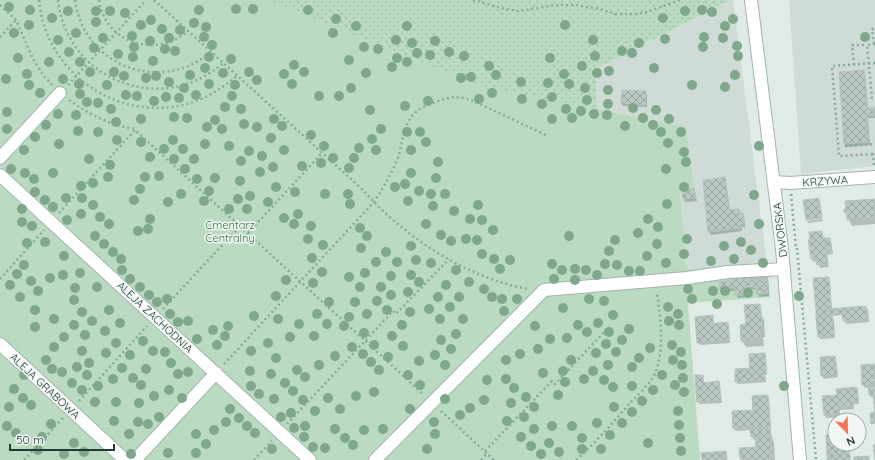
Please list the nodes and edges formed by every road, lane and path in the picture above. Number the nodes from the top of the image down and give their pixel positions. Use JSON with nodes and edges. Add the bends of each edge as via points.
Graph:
{"nodes":[{"id":1,"x":39,"y":0,"type":"edge"},
{"id":2,"x":58,"y":0,"type":"edge"},
{"id":3,"x":75,"y":0,"type":"edge"},
{"id":4,"x":99,"y":0,"type":"edge"},
{"id":5,"x":146,"y":0,"type":"edge"},
{"id":6,"x":154,"y":0,"type":"edge"},
{"id":7,"x":473,"y":0,"type":"edge"},
{"id":8,"x":680,"y":0,"type":"edge"},
{"id":9,"x":751,"y":0,"type":"edge"},
{"id":10,"x":0,"y":5,"type":"edge"},
{"id":11,"x":16,"y":20,"type":"junction"},
{"id":12,"x":875,"y":29,"type":"edge"},
{"id":13,"x":188,"y":31,"type":"junction"},
{"id":14,"x":117,"y":32,"type":"junction"},
{"id":15,"x":0,"y":37,"type":"edge"},
{"id":16,"x":874,"y":44,"type":"edge"},
{"id":17,"x":867,"y":45,"type":"junction"},
{"id":18,"x":100,"y":50,"type":"junction"},
{"id":19,"x":211,"y":52,"type":"junction"},
{"id":20,"x":89,"y":62,"type":"junction"},
{"id":21,"x":223,"y":63,"type":"junction"},
{"id":22,"x":875,"y":63,"type":"edge"},
{"id":23,"x":869,"y":64,"type":"junction"},
{"id":24,"x":854,"y":65,"type":"junction"},
{"id":25,"x":76,"y":76,"type":"junction"},
{"id":26,"x":237,"y":76,"type":"junction"},
{"id":27,"x":60,"y":93,"type":"junction"},
{"id":28,"x":875,"y":98,"type":"edge"},
{"id":29,"x":135,"y":130,"type":"junction"},
{"id":30,"x":548,"y":136,"type":"dead end"},
{"id":31,"x":875,"y":144,"type":"edge"},
{"id":32,"x":845,"y":146,"type":"dead end"},
{"id":33,"x":875,"y":150,"type":"edge"},
{"id":34,"x":322,"y":153,"type":"junction"},
{"id":35,"x":874,"y":154,"type":"edge"},
{"id":36,"x":0,"y":158,"type":"edge"},
{"id":37,"x":874,"y":169,"type":"edge"},
{"id":38,"x":0,"y":175,"type":"edge"},
{"id":39,"x":875,"y":177,"type":"edge"},
{"id":40,"x":774,"y":182,"type":"junction"},
{"id":41,"x":791,"y":192,"type":"dead end"},
{"id":42,"x":374,"y":202,"type":"junction"},
{"id":43,"x":51,"y":222,"type":"junction"},
{"id":44,"x":240,"y":226,"type":"junction"},
{"id":45,"x":248,"y":233,"type":"junction"},
{"id":46,"x":797,"y":248,"type":"junction"},
{"id":47,"x":790,"y":249,"type":"dead end"},
{"id":48,"x":449,"y":259,"type":"junction"},
{"id":49,"x":784,"y":269,"type":"junction"},
{"id":50,"x":0,"y":279,"type":"edge"},
{"id":51,"x":656,"y":281,"type":"junction"},
{"id":52,"x":300,"y":282,"type":"junction"},
{"id":53,"x":544,"y":290,"type":"junction"},
{"id":54,"x":155,"y":318,"type":"junction"},
{"id":55,"x":609,"y":327,"type":"dead end"},
{"id":56,"x":365,"y":341,"type":"junction"},
{"id":57,"x":0,"y":344,"type":"edge"},
{"id":58,"x":216,"y":373,"type":"junction"},
{"id":59,"x":432,"y":403,"type":"junction"},
{"id":60,"x":71,"y":410,"type":"junction"},
{"id":61,"x":280,"y":432,"type":"junction"},
{"id":62,"x":486,"y":452,"type":"junction"},
{"id":63,"x":24,"y":460,"type":"edge"},
{"id":64,"x":125,"y":460,"type":"edge"},
{"id":65,"x":135,"y":460,"type":"edge"},
{"id":66,"x":254,"y":460,"type":"edge"},
{"id":67,"x":310,"y":460,"type":"edge"},
{"id":68,"x":375,"y":460,"type":"edge"},
{"id":69,"x":481,"y":460,"type":"edge"},
{"id":70,"x":494,"y":460,"type":"edge"},
{"id":71,"x":576,"y":460,"type":"edge"},
{"id":72,"x":800,"y":460,"type":"edge"},
{"id":73,"x":816,"y":460,"type":"edge"}],
"edges":[{"from":1,"to":25,"type":"path","via":[[41,17],[50,42]]},
{"from":2,"to":20,"type":"path","via":[[68,36]]},
{"from":3,"to":18,"type":"path","via":[[82,26]]},
{"from":4,"to":14,"type":"path","via":[[105,18]]},
{"from":5,"to":14,"type":"path"},
{"from":6,"to":13,"type":"path"},
{"from":7,"to":8,"type":"path","via":[[505,9],[576,5],[615,14],[635,14]]},
{"from":9,"to":40,"type":"street","name":"DWORSKA"},
{"from":10,"to":11,"type":"path"},
{"from":11,"to":15,"type":"path"},
{"from":11,"to":27,"type":"path","via":[[36,63]]},
{"from":12,"to":16,"type":"path","via":[[872,29]]},
{"from":13,"to":14,"type":"path","via":[[171,42],[148,46],[133,42]]},
{"from":13,"to":19,"type":"path"},
{"from":14,"to":18,"type":"path"},
{"from":16,"to":17,"type":"path"},
{"from":17,"to":23,"type":"path"},
{"from":17,"to":24,"type":"path","via":[[852,45]]},
{"from":18,"to":19,"type":"path","via":[[128,68],[151,72],[184,68]]},
{"from":18,"to":20,"type":"path"},
{"from":19,"to":21,"type":"path"},
{"from":20,"to":21,"type":"path","via":[[114,80],[136,87],[155,89],[192,83],[209,75]]},
{"from":20,"to":25,"type":"path"},
{"from":21,"to":26,"type":"path"},
{"from":22,"to":23,"type":"path"},
{"from":23,"to":24,"type":"path"},
{"from":23,"to":28,"type":"path","via":[[872,98]]},
{"from":24,"to":35,"type":"path","via":[[832,66],[839,156]]},
{"from":25,"to":26,"type":"path","via":[[114,100],[140,107],[156,108],[187,104],[200,99],[224,87]]},
{"from":25,"to":27,"type":"path"},
{"from":26,"to":34,"type":"path"},
{"from":27,"to":29,"type":"path","via":[[98,119]]},
{"from":27,"to":36,"type":"street"},
{"from":29,"to":43,"type":"path"},
{"from":29,"to":44,"type":"path"},
{"from":30,"to":42,"type":"path","via":[[463,98],[454,97],[428,105],[415,112],[410,119],[402,136],[391,176]]},
{"from":31,"to":32,"type":"path"},
{"from":33,"to":35,"type":"path"},
{"from":34,"to":42,"type":"path"},
{"from":34,"to":45,"type":"path"},
{"from":35,"to":37,"type":"path"},
{"from":38,"to":43,"type":"street","name":"ALEJA ZACHODNIA"},
{"from":39,"to":40,"type":"street","name":"KRZYWA"},
{"from":40,"to":49,"type":"street","name":"DWORSKA"},
{"from":41,"to":46,"type":"path"},
{"from":42,"to":48,"type":"path","via":[[410,233]]},
{"from":42,"to":52,"type":"path"},
{"from":43,"to":50,"type":"path"},
{"from":43,"to":54,"type":"street","name":"ALEJA ZACHODNIA"},
{"from":44,"to":45,"type":"path"},
{"from":44,"to":54,"type":"path"},
{"from":45,"to":52,"type":"path"},
{"from":46,"to":47,"type":"path"},
{"from":46,"to":73,"type":"path"},
{"from":48,"to":53,"type":"path","via":[[507,284]]},
{"from":48,"to":56,"type":"path","via":[[396,314],[392,311]]},
{"from":49,"to":51,"type":"street","via":[[728,272]]},
{"from":49,"to":72,"type":"street","name":"DWORSKA"},
{"from":51,"to":53,"type":"street"},
{"from":51,"to":71,"type":"path","via":[[662,339],[656,373],[594,444]]},
{"from":52,"to":56,"type":"path"},
{"from":52,"to":58,"type":"path"},
{"from":53,"to":59,"type":"street"},
{"from":54,"to":58,"type":"street","name":"ALEJA ZACHODNIA"},
{"from":54,"to":60,"type":"path"},
{"from":55,"to":62,"type":"path","via":[[555,384],[552,381]]},
{"from":56,"to":59,"type":"path"},
{"from":56,"to":61,"type":"path"},
{"from":57,"to":60,"type":"street","name":"ALEJA GRABOWA"},
{"from":58,"to":61,"type":"street","name":"ALEJA ZACHODNIA"},
{"from":58,"to":65,"type":"street"},
{"from":59,"to":62,"type":"path"},
{"from":59,"to":68,"type":"street"},
{"from":60,"to":63,"type":"path"},
{"from":60,"to":64,"type":"street","name":"ALEJA GRABOWA"},
{"from":61,"to":66,"type":"path"},
{"from":61,"to":67,"type":"street","name":"ALEJA ZACHODNIA"},
{"from":62,"to":69,"type":"path"},
{"from":62,"to":70,"type":"path"}]}
